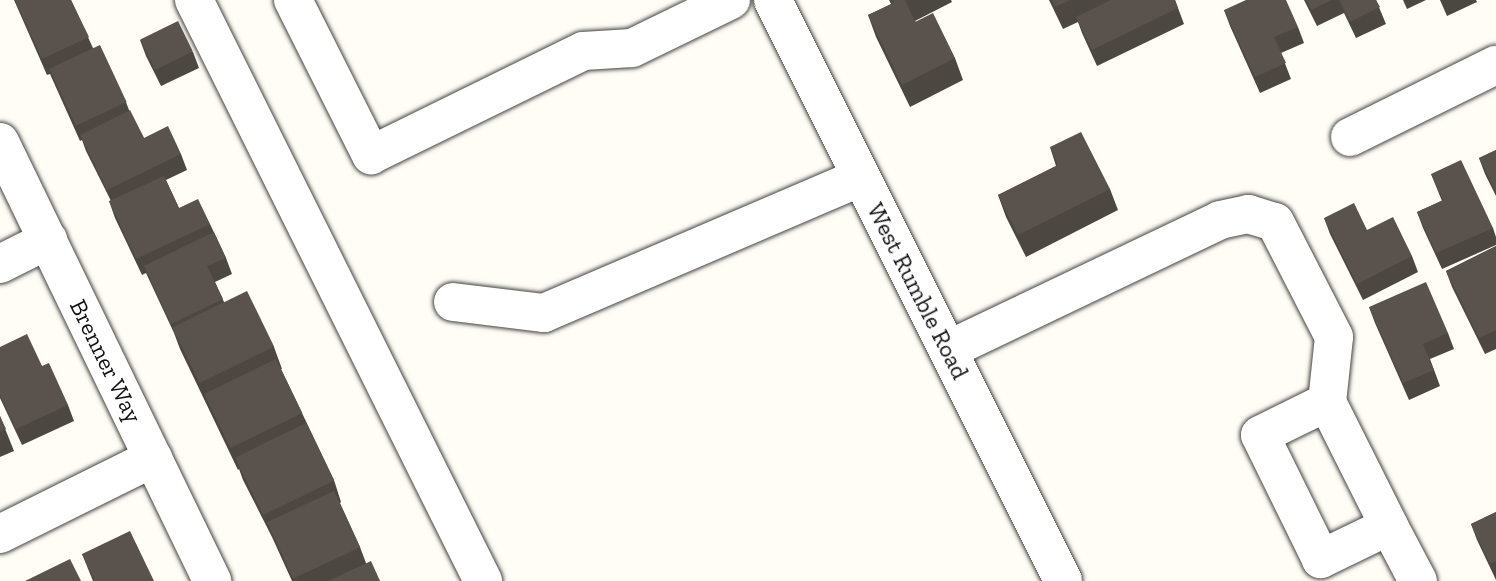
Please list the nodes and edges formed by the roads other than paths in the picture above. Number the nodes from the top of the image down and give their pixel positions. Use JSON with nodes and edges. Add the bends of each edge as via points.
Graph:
{"nodes":[{"id":1,"x":194,"y":0,"type":"edge"},
{"id":2,"x":293,"y":0,"type":"edge"},
{"id":3,"x":731,"y":0,"type":"edge"},
{"id":4,"x":773,"y":0,"type":"edge"},
{"id":5,"x":1496,"y":65,"type":"edge"},
{"id":6,"x":1350,"y":137,"type":"dead end"},
{"id":7,"x":0,"y":142,"type":"edge"},
{"id":8,"x":861,"y":177,"type":"junction"},
{"id":9,"x":48,"y":240,"type":"junction"},
{"id":10,"x":0,"y":264,"type":"edge"},
{"id":11,"x":453,"y":303,"type":"dead end"},
{"id":12,"x":948,"y":350,"type":"junction"},
{"id":13,"x":1327,"y":402,"type":"junction"},
{"id":14,"x":153,"y":458,"type":"junction"},
{"id":15,"x":1389,"y":527,"type":"junction"},
{"id":16,"x":0,"y":534,"type":"edge"},
{"id":17,"x":212,"y":581,"type":"edge"},
{"id":18,"x":483,"y":581,"type":"edge"},
{"id":19,"x":1063,"y":581,"type":"edge"},
{"id":20,"x":1418,"y":581,"type":"edge"}],
"edges":[{"from":1,"to":18,"type":"street"},
{"from":2,"to":3,"type":"street","via":[[371,155],[583,51],[632,48]]},
{"from":4,"to":8,"type":"street","name":"West Rumble Road"},
{"from":5,"to":6,"type":"street"},
{"from":7,"to":9,"type":"street","name":"Brenner Way"},
{"from":8,"to":11,"type":"street","via":[[544,313]]},
{"from":8,"to":12,"type":"street","name":"West Rumble Road"},
{"from":9,"to":10,"type":"street"},
{"from":9,"to":14,"type":"street","name":"Brenner Way"},
{"from":12,"to":13,"type":"street","via":[[1220,220],[1248,214],[1275,222],[1335,337]]},
{"from":12,"to":19,"type":"street","name":"West Rumble Road"},
{"from":13,"to":15,"type":"street"},
{"from":13,"to":15,"type":"street","via":[[1260,435],[1321,559]]},
{"from":14,"to":16,"type":"street"},
{"from":14,"to":17,"type":"street","name":"Brenner Way"},
{"from":15,"to":20,"type":"street"}]}
